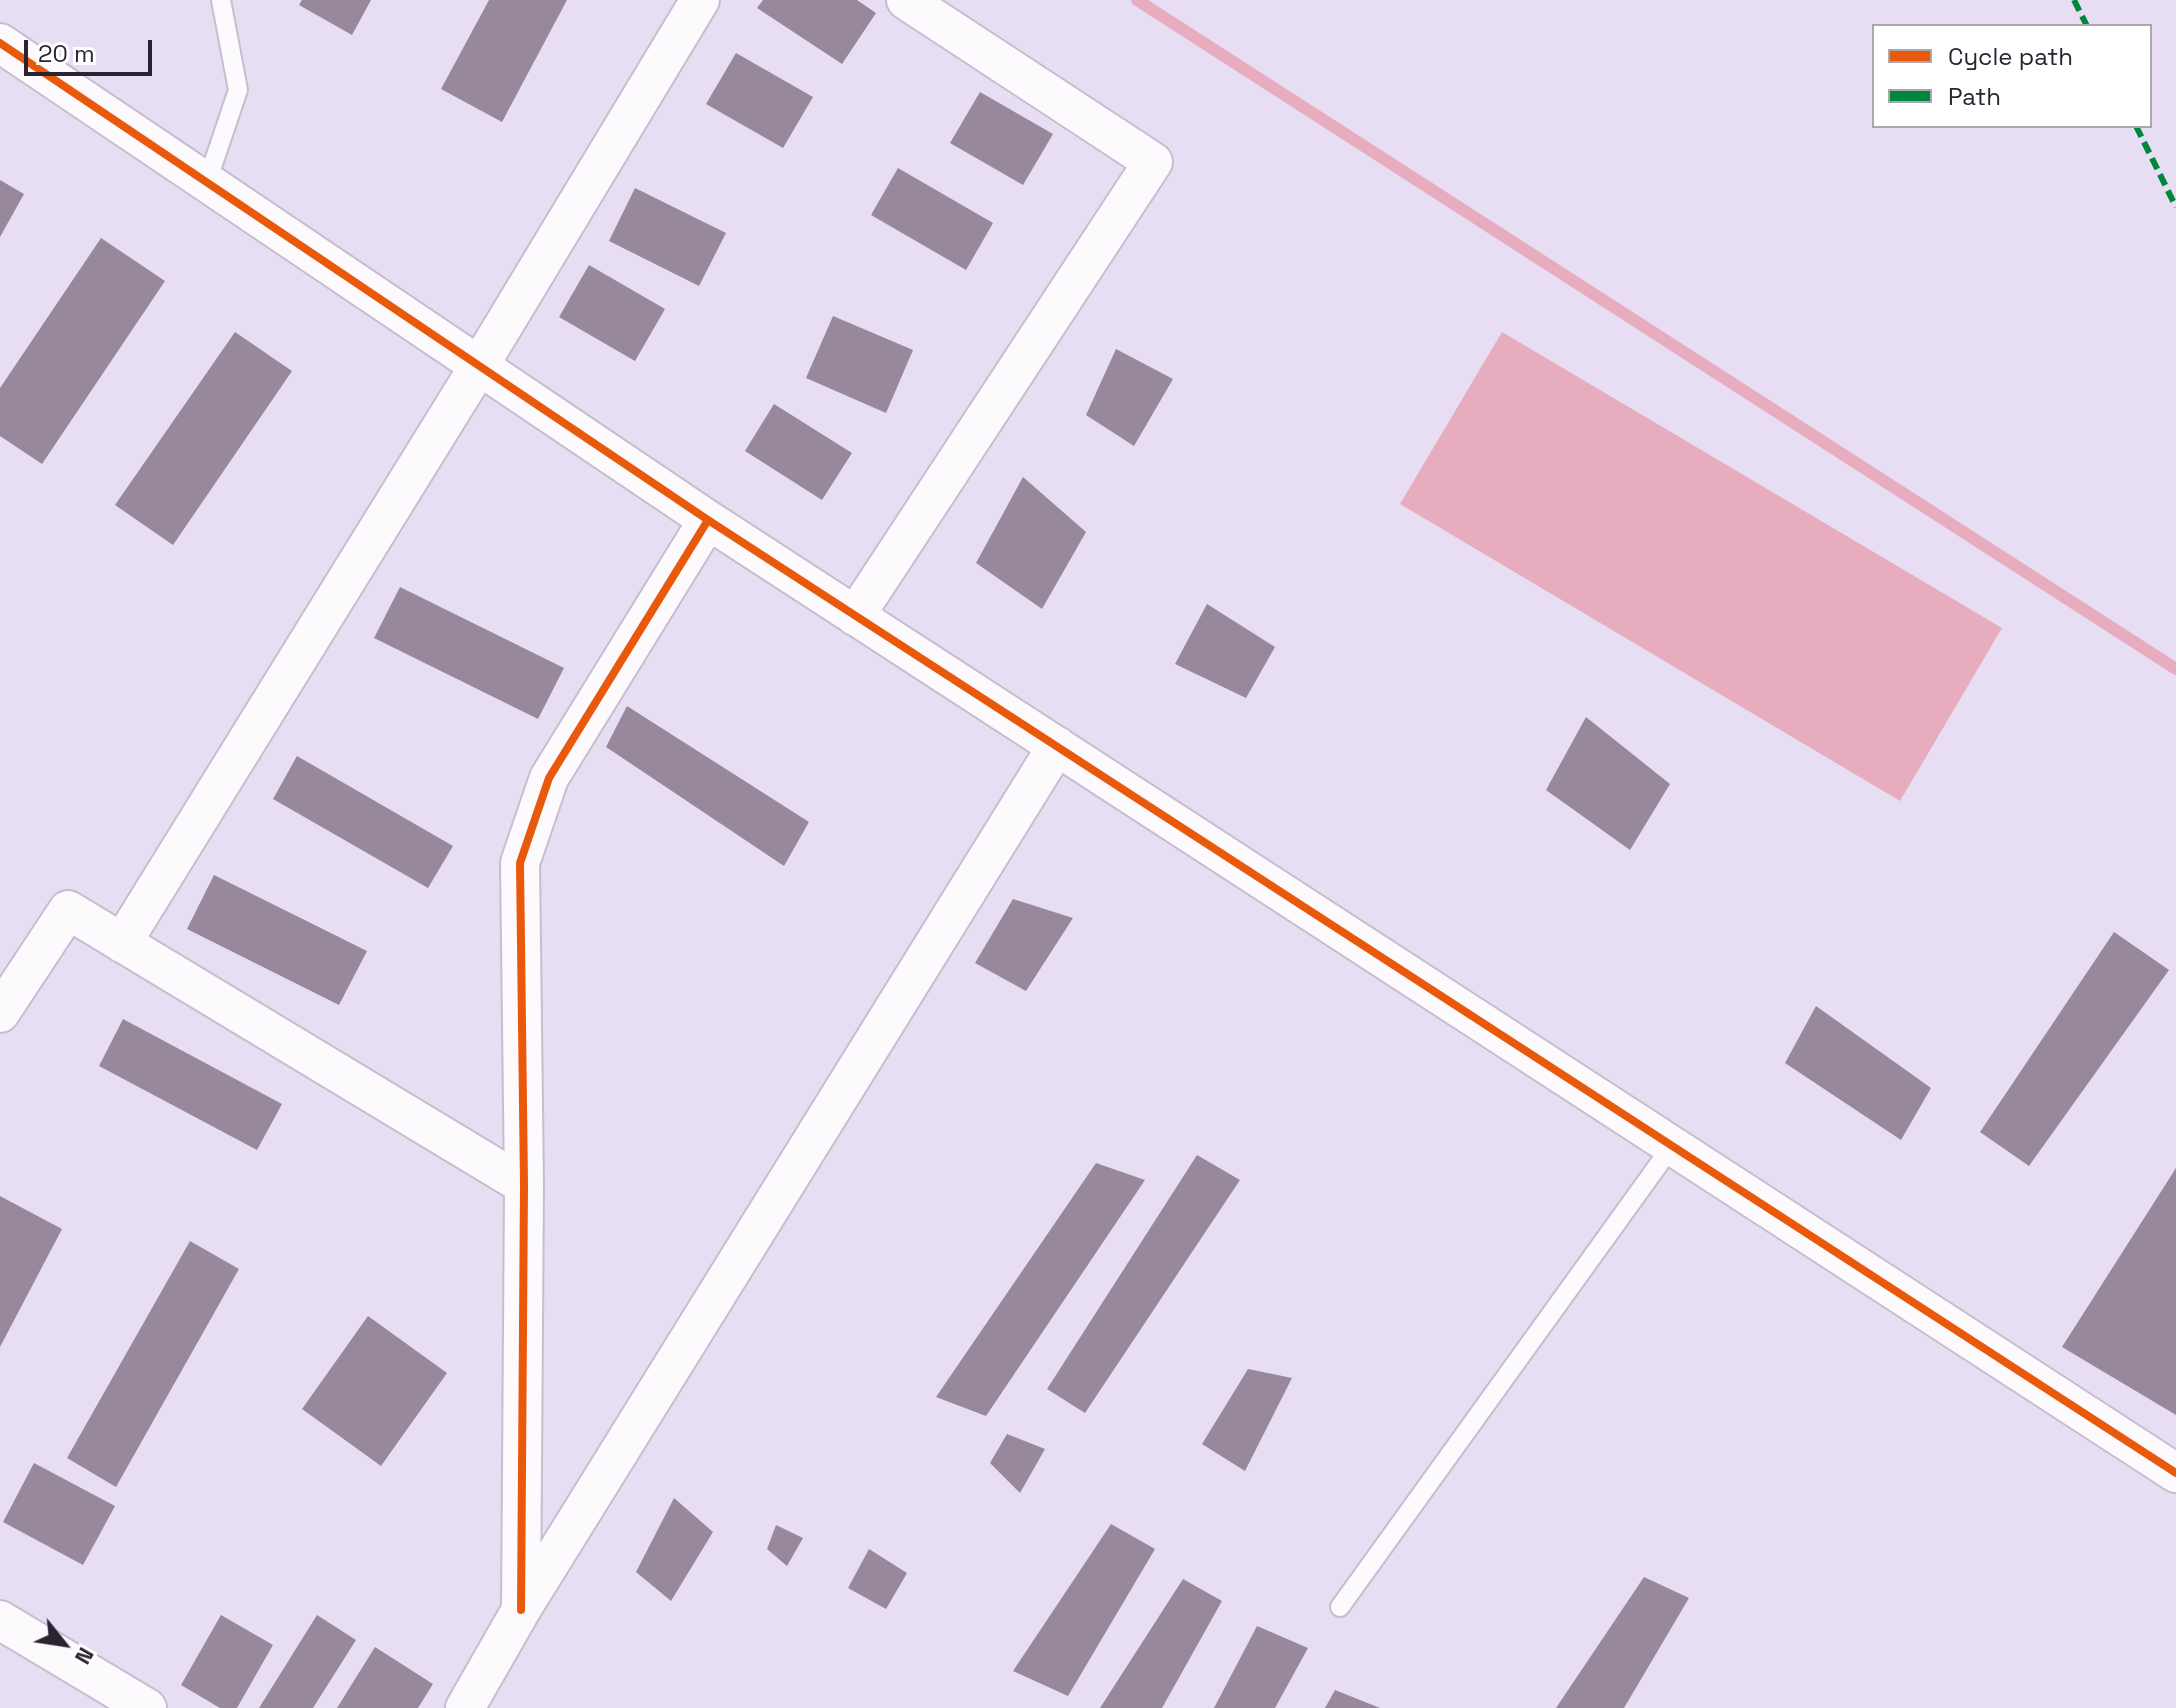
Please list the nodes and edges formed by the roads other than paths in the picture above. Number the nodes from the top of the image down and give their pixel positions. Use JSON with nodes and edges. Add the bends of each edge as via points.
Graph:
{"nodes":[{"id":1,"x":221,"y":0,"type":"edge"},
{"id":2,"x":700,"y":0,"type":"edge"},
{"id":3,"x":906,"y":0,"type":"edge"},
{"id":4,"x":0,"y":43,"type":"edge"},
{"id":5,"x":207,"y":182,"type":"junction"},
{"id":6,"x":479,"y":366,"type":"junction"},
{"id":7,"x":708,"y":520,"type":"junction"},
{"id":8,"x":855,"y":616,"type":"junction"},
{"id":9,"x":1057,"y":746,"type":"junction"},
{"id":10,"x":122,"y":943,"type":"junction"},
{"id":11,"x":0,"y":1013,"type":"edge"},
{"id":12,"x":1672,"y":1146,"type":"junction"},
{"id":13,"x":524,"y":1185,"type":"junction"},
{"id":14,"x":2176,"y":1473,"type":"edge"},
{"id":15,"x":1340,"y":1607,"type":"dead end"},
{"id":16,"x":521,"y":1610,"type":"junction"},
{"id":17,"x":0,"y":1620,"type":"edge"},
{"id":18,"x":129,"y":1703,"type":"edge"},
{"id":19,"x":465,"y":1708,"type":"edge"}],
"edges":[{"from":1,"to":5,"type":"lane","via":[[238,90]]},
{"from":2,"to":6,"type":"street"},
{"from":3,"to":8,"type":"street","via":[[1153,162]]},
{"from":4,"to":5,"type":"street"},
{"from":5,"to":6,"type":"street"},
{"from":6,"to":7,"type":"street"},
{"from":6,"to":10,"type":"street"},
{"from":7,"to":8,"type":"street"},
{"from":7,"to":13,"type":"street","via":[[549,778],[520,863]]},
{"from":8,"to":9,"type":"street"},
{"from":9,"to":12,"type":"street"},
{"from":9,"to":16,"type":"street"},
{"from":10,"to":11,"type":"street","via":[[68,910]]},
{"from":10,"to":13,"type":"street"},
{"from":12,"to":14,"type":"street"},
{"from":12,"to":15,"type":"lane"},
{"from":13,"to":16,"type":"street"},
{"from":16,"to":19,"type":"street"},
{"from":17,"to":18,"type":"street"}]}
